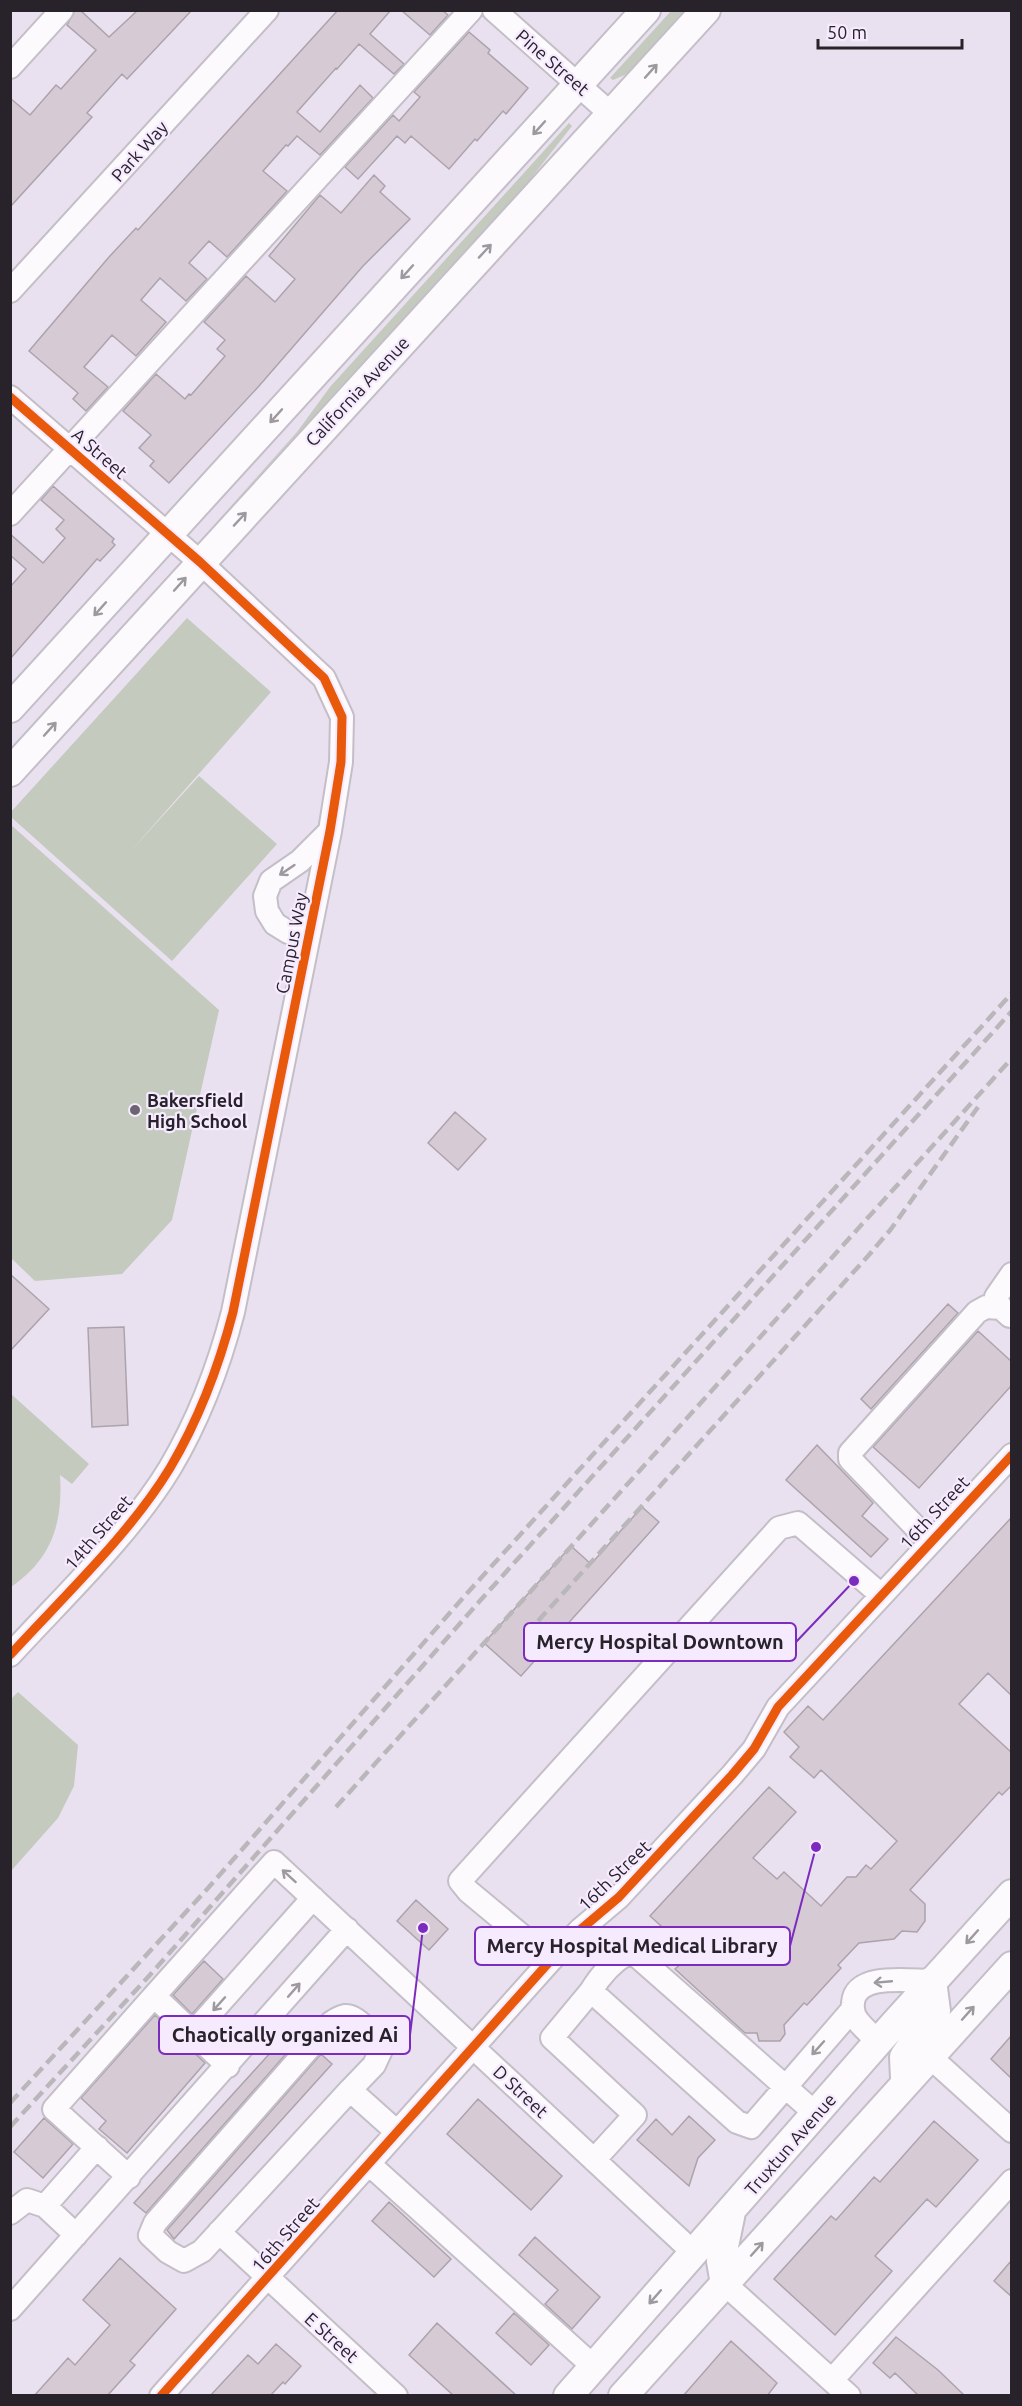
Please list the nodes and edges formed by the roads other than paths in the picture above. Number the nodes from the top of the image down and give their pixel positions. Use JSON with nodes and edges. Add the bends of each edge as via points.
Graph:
{"nodes":[{"id":1,"x":62,"y":10,"type":"edge"},
{"id":2,"x":267,"y":10,"type":"edge"},
{"id":3,"x":471,"y":10,"type":"edge"},
{"id":4,"x":494,"y":10,"type":"edge"},
{"id":5,"x":646,"y":10,"type":"edge"},
{"id":6,"x":706,"y":10,"type":"edge"},
{"id":7,"x":10,"y":67,"type":"edge"},
{"id":8,"x":578,"y":85,"type":"junction"},
{"id":9,"x":611,"y":114,"type":"junction"},
{"id":10,"x":10,"y":291,"type":"edge"},
{"id":11,"x":10,"y":397,"type":"edge"},
{"id":12,"x":70,"y":449,"type":"junction"},
{"id":13,"x":10,"y":514,"type":"edge"},
{"id":14,"x":167,"y":535,"type":"junction"},
{"id":15,"x":201,"y":562,"type":"junction"},
{"id":16,"x":10,"y":708,"type":"edge"},
{"id":17,"x":10,"y":772,"type":"edge"},
{"id":18,"x":330,"y":831,"type":"junction"},
{"id":19,"x":309,"y":935,"type":"junction"},
{"id":20,"x":1011,"y":1274,"type":"edge"},
{"id":21,"x":1006,"y":1312,"type":"edge"},
{"id":22,"x":196,"y":1420,"type":"joint"},
{"id":23,"x":1011,"y":1455,"type":"edge"},
{"id":24,"x":930,"y":1542,"type":"junction"},
{"id":25,"x":880,"y":1594,"type":"junction"},
{"id":26,"x":10,"y":1655,"type":"edge"},
{"id":27,"x":1011,"y":1894,"type":"edge"},
{"id":28,"x":314,"y":1898,"type":"junction"},
{"id":29,"x":347,"y":1929,"type":"junction"},
{"id":30,"x":551,"y":1960,"type":"junction"},
{"id":31,"x":1011,"y":1966,"type":"edge"},
{"id":32,"x":932,"y":1981,"type":"junction"},
{"id":33,"x":591,"y":1991,"type":"junction"},
{"id":34,"x":154,"y":1996,"type":"junction"},
{"id":35,"x":852,"y":2010,"type":"junction"},
{"id":36,"x":193,"y":2033,"type":"junction"},
{"id":37,"x":878,"y":2042,"type":"junction"},
{"id":38,"x":472,"y":2046,"type":"junction"},
{"id":39,"x":929,"y":2056,"type":"junction"},
{"id":40,"x":228,"y":2066,"type":"junction"},
{"id":41,"x":904,"y":2084,"type":"junction"},
{"id":42,"x":784,"y":2085,"type":"junction"},
{"id":43,"x":350,"y":2090,"type":"junction"},
{"id":44,"x":816,"y":2114,"type":"junction"},
{"id":45,"x":1011,"y":2131,"type":"edge"},
{"id":46,"x":397,"y":2132,"type":"junction"},
{"id":47,"x":97,"y":2147,"type":"junction"},
{"id":48,"x":594,"y":2160,"type":"junction"},
{"id":49,"x":369,"y":2164,"type":"junction"},
{"id":50,"x":129,"y":2177,"type":"junction"},
{"id":51,"x":1011,"y":2181,"type":"edge"},
{"id":52,"x":45,"y":2206,"type":"junction"},
{"id":53,"x":731,"y":2212,"type":"junction"},
{"id":54,"x":10,"y":2213,"type":"edge"},
{"id":55,"x":219,"y":2232,"type":"junction"},
{"id":56,"x":76,"y":2235,"type":"junction"},
{"id":57,"x":694,"y":2253,"type":"junction"},
{"id":58,"x":268,"y":2279,"type":"junction"},
{"id":59,"x":725,"y":2284,"type":"junction"},
{"id":60,"x":10,"y":2309,"type":"edge"},
{"id":61,"x":690,"y":2323,"type":"junction"},
{"id":62,"x":594,"y":2367,"type":"junction"},
{"id":63,"x":832,"y":2380,"type":"junction"},
{"id":64,"x":380,"y":2390,"type":"edge"},
{"id":65,"x":624,"y":2395,"type":"edge"},
{"id":66,"x":161,"y":2396,"type":"edge"},
{"id":67,"x":568,"y":2396,"type":"edge"},
{"id":68,"x":849,"y":2396,"type":"edge"}],
"edges":[{"from":1,"to":7,"type":"street"},
{"from":2,"to":10,"type":"street","name":"Park Way"},
{"from":3,"to":12,"type":"street"},
{"from":4,"to":8,"type":"street","name":"Pine Street"},
{"from":5,"to":8,"type":"main road"},
{"from":9,"to":6,"type":"main road","name":"California Avenue","one_way":true},
{"from":8,"to":9,"type":"street","name":"Pine Street"},
{"from":8,"to":14,"type":"main road","one_way":true},
{"from":15,"to":9,"type":"main road","name":"California Avenue","one_way":true},
{"from":11,"to":12,"type":"street","name":"A Street"},
{"from":12,"to":13,"type":"street"},
{"from":12,"to":14,"type":"street","name":"A Street"},
{"from":14,"to":15,"type":"street","name":"Campus Way"},
{"from":14,"to":16,"type":"main road","one_way":true},
{"from":17,"to":15,"type":"main road","name":"California Avenue","one_way":true},
{"from":15,"to":18,"type":"street","name":"Campus Way","via":[[324,678],[342,717],[341,762]]},
{"from":18,"to":19,"type":"street","name":"Campus Way"},
{"from":18,"to":19,"type":"street","one_way":true,"via":[[300,861],[271,881],[265,896],[267,911],[275,924],[288,932]]},
{"from":19,"to":22,"type":"street","name":"Campus Way","via":[[233,1312],[222,1356]]},
{"from":20,"to":21,"type":"street","via":[[996,1297]]},
{"from":21,"to":24,"type":"street","via":[[986,1307],[977,1312],[850,1453],[850,1459]]},
{"from":22,"to":26,"type":"street","name":"14th Street","via":[[169,1469],[134,1519]]},
{"from":23,"to":24,"type":"street","name":"16th Street"},
{"from":24,"to":25,"type":"street","name":"16th Street"},
{"from":25,"to":30,"type":"street","name":"16th Street","via":[[778,1707],[754,1749],[732,1775],[619,1898]]},
{"from":25,"to":30,"type":"street","via":[[798,1523],[779,1528],[460,1881]]},
{"from":27,"to":32,"type":"main road","name":"Truxtun Avenue","one_way":true},
{"from":28,"to":29,"type":"street","name":"D Street"},
{"from":28,"to":34,"type":"street","name":"D Street","one_way":true,"via":[[274,1862]]},
{"from":28,"to":36,"type":"street","one_way":true},
{"from":29,"to":38,"type":"street","name":"D Street"},
{"from":40,"to":29,"type":"street","one_way":true},
{"from":30,"to":38,"type":"street","name":"16th Street"},
{"from":39,"to":31,"type":"main road","one_way":true},
{"from":32,"to":35,"type":"street","one_way":true,"via":[[877,1981],[858,1989]]},
{"from":32,"to":37,"type":"main road","name":"Truxtun Avenue"},
{"from":32,"to":41,"type":"main road","via":[[936,2010],[904,2057]]},
{"from":33,"to":42,"type":"street","via":[[618,1958],[628,1953],[637,1956]]},
{"from":33,"to":42,"type":"street","via":[[747,2127],[751,2127]]},
{"from":33,"to":48,"type":"street","via":[[552,2038],[636,2115]]},
{"from":34,"to":36,"type":"street"},
{"from":34,"to":47,"type":"street","via":[[54,2109]]},
{"from":35,"to":37,"type":"street"},
{"from":35,"to":42,"type":"street","one_way":true},
{"from":36,"to":40,"type":"street"},
{"from":37,"to":44,"type":"main road","name":"Truxtun Avenue"},
{"from":38,"to":46,"type":"street","name":"16th Street"},
{"from":38,"to":48,"type":"street","name":"D Street"},
{"from":39,"to":41,"type":"main road"},
{"from":39,"to":45,"type":"street"},
{"from":40,"to":50,"type":"street"},
{"from":59,"to":41,"type":"main road","one_way":true},
{"from":42,"to":44,"type":"street"},
{"from":43,"to":46,"type":"street"},
{"from":43,"to":55,"type":"street"},
{"from":43,"to":55,"type":"street","via":[[375,2065],[381,2050],[376,2038],[351,2017],[343,2016],[331,2023],[155,2223],[150,2235],[184,2261],[202,2251]]},
{"from":44,"to":53,"type":"main road","name":"Truxtun Avenue"},
{"from":46,"to":49,"type":"street","name":"16th Street"},
{"from":47,"to":50,"type":"street"},
{"from":47,"to":52,"type":"street"},
{"from":48,"to":57,"type":"street","name":"D Street"},
{"from":49,"to":58,"type":"street","name":"16th Street"},
{"from":49,"to":62,"type":"street"},
{"from":50,"to":56,"type":"street"},
{"from":51,"to":63,"type":"street"},
{"from":52,"to":54,"type":"street","via":[[27,2200]]},
{"from":52,"to":56,"type":"street"},
{"from":53,"to":57,"type":"main road","name":"Truxtun Avenue"},
{"from":53,"to":59,"type":"main road","via":[[721,2261]]},
{"from":55,"to":58,"type":"street","name":"E Street"},
{"from":56,"to":60,"type":"street"},
{"from":57,"to":61,"type":"main road","via":[[699,2266]]},
{"from":57,"to":62,"type":"main road","name":"Truxtun Avenue","one_way":true},
{"from":58,"to":64,"type":"street","name":"E Street"},
{"from":58,"to":66,"type":"street","name":"16th Street"},
{"from":59,"to":61,"type":"main road"},
{"from":59,"to":63,"type":"street"},
{"from":61,"to":65,"type":"main road"},
{"from":62,"to":67,"type":"main road","name":"Truxtun Avenue"},
{"from":63,"to":68,"type":"street"}]}
